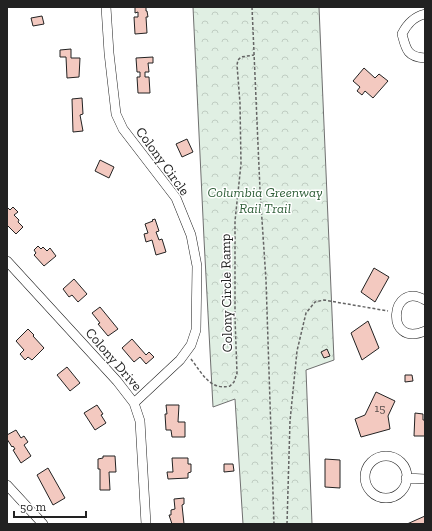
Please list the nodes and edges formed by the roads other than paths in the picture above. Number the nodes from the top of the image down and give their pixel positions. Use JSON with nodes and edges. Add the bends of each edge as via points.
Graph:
{"nodes":[{"id":1,"x":106,"y":7,"type":"edge"},
{"id":2,"x":425,"y":14,"type":"edge"},
{"id":3,"x":425,"y":58,"type":"edge"},
{"id":4,"x":7,"y":261,"type":"edge"},
{"id":5,"x":425,"y":300,"type":"edge"},
{"id":6,"x":425,"y":331,"type":"edge"},
{"id":7,"x":134,"y":402,"type":"junction"},
{"id":8,"x":406,"y":478,"type":"junction"},
{"id":9,"x":425,"y":479,"type":"edge"},
{"id":10,"x":7,"y":485,"type":"edge"},
{"id":11,"x":43,"y":524,"type":"edge"},
{"id":12,"x":146,"y":524,"type":"edge"}],
"edges":[{"from":1,"to":7,"type":"street","name":"Colony Circle","via":[[116,114],[123,129],[176,198],[191,235],[197,266],[196,330],[192,345]]},
{"from":2,"to":3,"type":"street","via":[[410,21],[402,34],[407,51],[416,57]]},
{"from":4,"to":7,"type":"street","name":"Colony Drive"},
{"from":5,"to":6,"type":"street","via":[[419,297],[407,298],[398,306],[395,313],[396,321],[404,331],[415,334]]},
{"from":7,"to":12,"type":"street","name":"Colony Drive","via":[[140,421]]},
{"from":8,"to":8,"type":"street","via":[[403,465],[388,457],[372,462],[365,478],[373,493],[386,498],[402,490]]},
{"from":8,"to":9,"type":"street"},
{"from":10,"to":11,"type":"street"}]}
